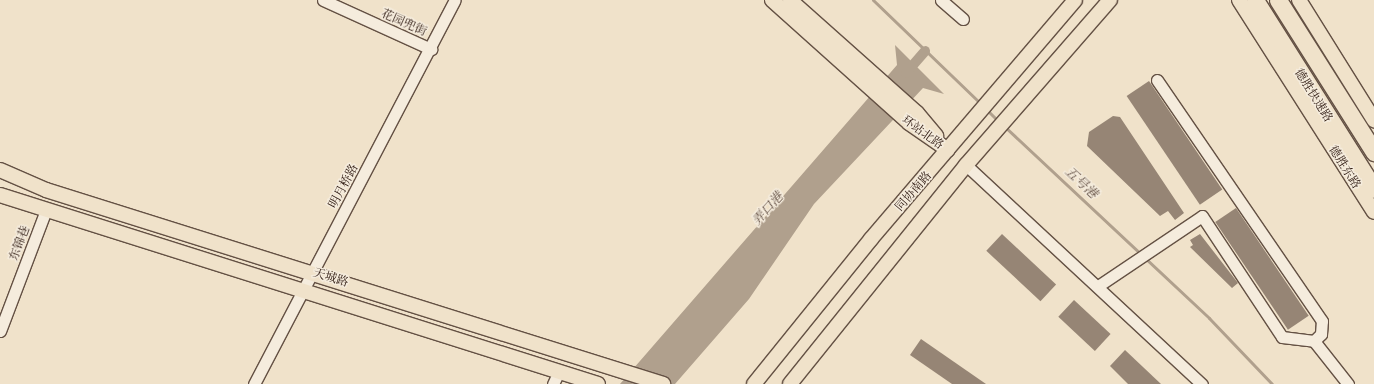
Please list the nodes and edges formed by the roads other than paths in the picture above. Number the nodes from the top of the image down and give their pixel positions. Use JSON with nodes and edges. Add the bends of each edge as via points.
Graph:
{"nodes":[{"id":1,"x":324,"y":0,"type":"edge"},
{"id":2,"x":455,"y":0,"type":"edge"},
{"id":3,"x":772,"y":0,"type":"edge"},
{"id":4,"x":790,"y":0,"type":"edge"},
{"id":5,"x":941,"y":0,"type":"edge"},
{"id":6,"x":1075,"y":0,"type":"edge"},
{"id":7,"x":1110,"y":0,"type":"edge"},
{"id":8,"x":1239,"y":0,"type":"edge"},
{"id":9,"x":1255,"y":0,"type":"edge"},
{"id":10,"x":1278,"y":0,"type":"edge"},
{"id":11,"x":1298,"y":0,"type":"edge"},
{"id":12,"x":963,"y":19,"type":"dead end"},
{"id":13,"x":431,"y":49,"type":"junction"},
{"id":14,"x":866,"y":77,"type":"junction"},
{"id":15,"x":1157,"y":80,"type":"dead end"},
{"id":16,"x":1374,"y":120,"type":"edge"},
{"id":17,"x":948,"y":150,"type":"junction"},
{"id":18,"x":1374,"y":152,"type":"edge"},
{"id":19,"x":966,"y":165,"type":"junction"},
{"id":20,"x":0,"y":170,"type":"edge"},
{"id":21,"x":1374,"y":189,"type":"edge"},
{"id":22,"x":0,"y":195,"type":"edge"},
{"id":23,"x":46,"y":210,"type":"junction"},
{"id":24,"x":1374,"y":212,"type":"edge"},
{"id":25,"x":313,"y":271,"type":"junction"},
{"id":26,"x":1098,"y":286,"type":"junction"},
{"id":27,"x":305,"y":291,"type":"junction"},
{"id":28,"x":0,"y":331,"type":"edge"},
{"id":29,"x":1314,"y":341,"type":"junction"},
{"id":30,"x":556,"y":378,"type":"edge"},
{"id":31,"x":254,"y":384,"type":"edge"},
{"id":32,"x":598,"y":384,"type":"edge"},
{"id":33,"x":663,"y":384,"type":"edge"},
{"id":34,"x":754,"y":384,"type":"edge"},
{"id":35,"x":790,"y":384,"type":"edge"},
{"id":36,"x":1202,"y":384,"type":"edge"},
{"id":37,"x":1348,"y":384,"type":"edge"}],
"edges":[{"from":1,"to":13,"type":"street","name":"花园兜街"},
{"from":2,"to":13,"type":"street","name":"明月桥路"},
{"from":3,"to":14,"type":"main road","name":"环站北路"},
{"from":4,"to":14,"type":"main road","name":"环站北路"},
{"from":5,"to":12,"type":"street"},
{"from":6,"to":17,"type":"main road","name":"同协南路"},
{"from":7,"to":19,"type":"main road","name":"同协南路"},
{"from":8,"to":24,"type":"main road","name":"德胜东路"},
{"from":9,"to":21,"type":"highway","name":"德胜快速路"},
{"from":10,"to":18,"type":"highway","name":"德胜快速路"},
{"from":11,"to":16,"type":"main road"},
{"from":13,"to":25,"type":"street","name":"明月桥路"},
{"from":14,"to":17,"type":"main road","name":"环站北路"},
{"from":15,"to":29,"type":"street","via":[[1322,321],[1321,334]]},
{"from":17,"to":34,"type":"main road","name":"同协南路"},
{"from":19,"to":26,"type":"street"},
{"from":19,"to":35,"type":"main road","name":"同协南路"},
{"from":20,"to":25,"type":"main road","name":"天城路","via":[[46,190]]},
{"from":22,"to":23,"type":"main road","name":"天城路"},
{"from":23,"to":27,"type":"main road","name":"天城路"},
{"from":23,"to":28,"type":"street","name":"东锦巷"},
{"from":25,"to":27,"type":"street","name":"明月桥路"},
{"from":25,"to":33,"type":"main road","name":"天城路"},
{"from":26,"to":29,"type":"street","via":[[1202,216],[1282,337]]},
{"from":26,"to":36,"type":"street"},
{"from":27,"to":30,"type":"main road","name":"天城路"},
{"from":27,"to":31,"type":"street","name":"明月桥路"},
{"from":29,"to":37,"type":"street"},
{"from":30,"to":32,"type":"main road","name":"天城路"}]}
